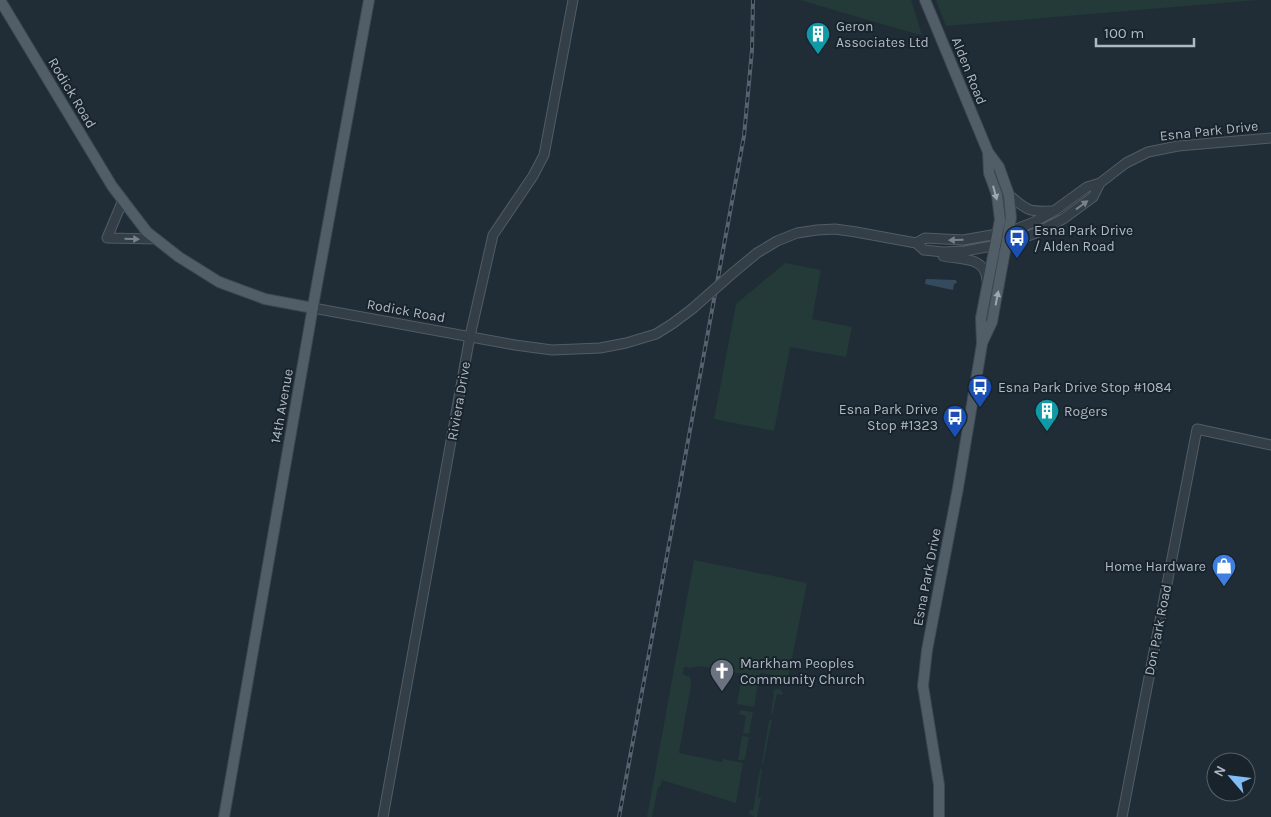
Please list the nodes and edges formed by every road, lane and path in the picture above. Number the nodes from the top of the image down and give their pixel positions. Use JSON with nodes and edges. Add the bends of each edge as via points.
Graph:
{"nodes":[{"id":1,"x":0,"y":0,"type":"edge"},
{"id":2,"x":369,"y":0,"type":"edge"},
{"id":3,"x":573,"y":0,"type":"edge"},
{"id":4,"x":925,"y":0,"type":"edge"},
{"id":5,"x":1271,"y":138,"type":"edge"},
{"id":6,"x":988,"y":152,"type":"junction"},
{"id":7,"x":1100,"y":183,"type":"junction"},
{"id":8,"x":1009,"y":194,"type":"junction"},
{"id":9,"x":123,"y":200,"type":"junction"},
{"id":10,"x":1054,"y":211,"type":"junction"},
{"id":11,"x":1010,"y":232,"type":"junction"},
{"id":12,"x":156,"y":239,"type":"junction"},
{"id":13,"x":997,"y":240,"type":"junction"},
{"id":14,"x":916,"y":242,"type":"junction"},
{"id":15,"x":1008,"y":243,"type":"junction"},
{"id":16,"x":924,"y":250,"type":"junction"},
{"id":17,"x":988,"y":286,"type":"junction"},
{"id":18,"x":312,"y":308,"type":"junction"},
{"id":19,"x":470,"y":336,"type":"junction"},
{"id":20,"x":982,"y":344,"type":"junction"},
{"id":21,"x":1271,"y":445,"type":"edge"},
{"id":22,"x":224,"y":817,"type":"edge"},
{"id":23,"x":383,"y":817,"type":"edge"},
{"id":24,"x":939,"y":817,"type":"edge"},
{"id":25,"x":1122,"y":817,"type":"edge"}],
"edges":[{"from":1,"to":9,"type":"main road","name":"Rodick Road"},
{"from":2,"to":18,"type":"main road","name":"14th Avenue"},
{"from":3,"to":19,"type":"street","name":"Riviera Drive","via":[[544,155],[493,235]]},
{"from":4,"to":6,"type":"main road","name":"Alden Road"},
{"from":5,"to":7,"type":"street","name":"Esna Park Drive","via":[[1158,149],[1137,156]]},
{"from":6,"to":8,"type":"main road","name":"Alden Road","via":[[1000,167]]},
{"from":6,"to":13,"type":"main road","name":"Alden Road","one_way":true,"via":[[989,173],[1000,220]]},
{"from":7,"to":10,"type":"street","name":"Esna Park Drive","via":[[1087,187]]},
{"from":15,"to":7,"type":"street","name":"Esna Park Drive","one_way":true,"via":[[1062,219],[1093,197]]},
{"from":8,"to":10,"type":"street","via":[[1026,209]]},
{"from":8,"to":11,"type":"main road","name":"Alden Road"},
{"from":9,"to":12,"type":"main road","name":"Rodick Road"},
{"from":9,"to":12,"type":"street","one_way":true,"via":[[107,238]]},
{"from":10,"to":11,"type":"street","name":"Esna Park Drive"},
{"from":11,"to":13,"type":"street","name":"Esna Park Drive"},
{"from":11,"to":15,"type":"main road","name":"Alden Road"},
{"from":12,"to":18,"type":"main road","name":"Rodick Road","via":[[219,282],[265,299]]},
{"from":13,"to":14,"type":"street","name":"Rodick Road","one_way":true,"via":[[925,238]]},
{"from":13,"to":15,"type":"street","name":"Esna Park Drive"},
{"from":13,"to":16,"type":"street","via":[[965,251]]},
{"from":13,"to":17,"type":"main road","name":"Esna Park Drive"},
{"from":14,"to":16,"type":"street"},
{"from":14,"to":19,"type":"street","name":"Rodick Road","bridge":true,"via":[[835,229],[797,233],[765,247],[672,324],[656,334],[626,344],[552,350]]},
{"from":20,"to":15,"type":"main road","name":"Esna Park Drive","one_way":true,"via":[[992,322]]},
{"from":16,"to":17,"type":"street","via":[[945,257],[969,259],[980,265],[987,273]]},
{"from":17,"to":20,"type":"main road","name":"Esna Park Drive","via":[[981,318]]},
{"from":18,"to":19,"type":"street","name":"Rodick Road"},
{"from":18,"to":22,"type":"main road","name":"14th Avenue"},
{"from":19,"to":23,"type":"street","name":"Riviera Drive"},
{"from":20,"to":24,"type":"main road","name":"Esna Park Drive","via":[[923,686],[940,785]]},
{"from":21,"to":25,"type":"street","name":"Don Park Road","via":[[1197,429]]}]}
